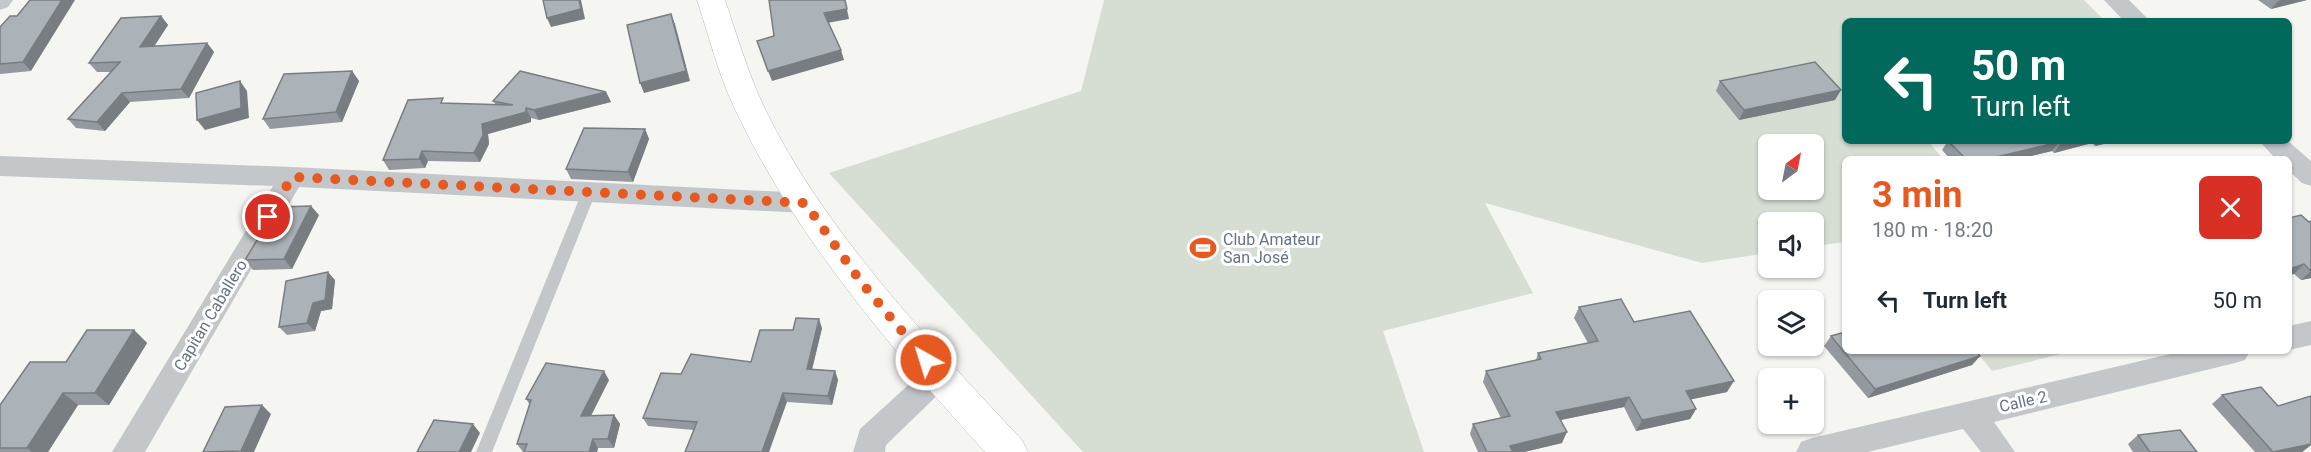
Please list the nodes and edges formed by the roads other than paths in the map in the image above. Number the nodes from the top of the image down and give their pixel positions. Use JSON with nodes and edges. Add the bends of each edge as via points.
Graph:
{"nodes":[{"id":1,"x":711,"y":0,"type":"edge"},
{"id":2,"x":2115,"y":0,"type":"edge"},
{"id":3,"x":2135,"y":18,"type":"edge"},
{"id":4,"x":2275,"y":144,"type":"edge"},
{"id":5,"x":2289,"y":156,"type":"edge"},
{"id":6,"x":2292,"y":159,"type":"edge"},
{"id":7,"x":0,"y":166,"type":"edge"},
{"id":8,"x":2311,"y":176,"type":"edge"},
{"id":9,"x":292,"y":177,"type":"junction"},
{"id":10,"x":589,"y":192,"type":"junction"},
{"id":11,"x":805,"y":203,"type":"junction"},
{"id":12,"x":2311,"y":333,"type":"edge"},
{"id":13,"x":2292,"y":337,"type":"edge"},
{"id":14,"x":2222,"y":354,"type":"edge"},
{"id":15,"x":938,"y":376,"type":"junction"},
{"id":16,"x":1969,"y":413,"type":"junction"},
{"id":17,"x":128,"y":452,"type":"edge"},
{"id":18,"x":484,"y":452,"type":"edge"},
{"id":19,"x":869,"y":452,"type":"edge"},
{"id":20,"x":1009,"y":452,"type":"edge"},
{"id":21,"x":1812,"y":452,"type":"edge"},
{"id":22,"x":1999,"y":452,"type":"edge"}],
"edges":[{"from":1,"to":11,"type":"street","via":[[754,118]]},
{"from":2,"to":3,"type":"street"},
{"from":4,"to":5,"type":"street"},
{"from":6,"to":8,"type":"street"},
{"from":7,"to":9,"type":"street"},
{"from":9,"to":10,"type":"street"},
{"from":9,"to":17,"type":"street","name":"Capitan Caballero"},
{"from":10,"to":11,"type":"street"},
{"from":10,"to":18,"type":"lane"},
{"from":11,"to":15,"type":"street","via":[[861,282]]},
{"from":12,"to":13,"type":"street"},
{"from":14,"to":16,"type":"street","name":"Calle 2"},
{"from":15,"to":19,"type":"street","via":[[871,440]]},
{"from":15,"to":20,"type":"street"},
{"from":16,"to":21,"type":"street","name":"Calle 2"},
{"from":16,"to":22,"type":"street"}]}
